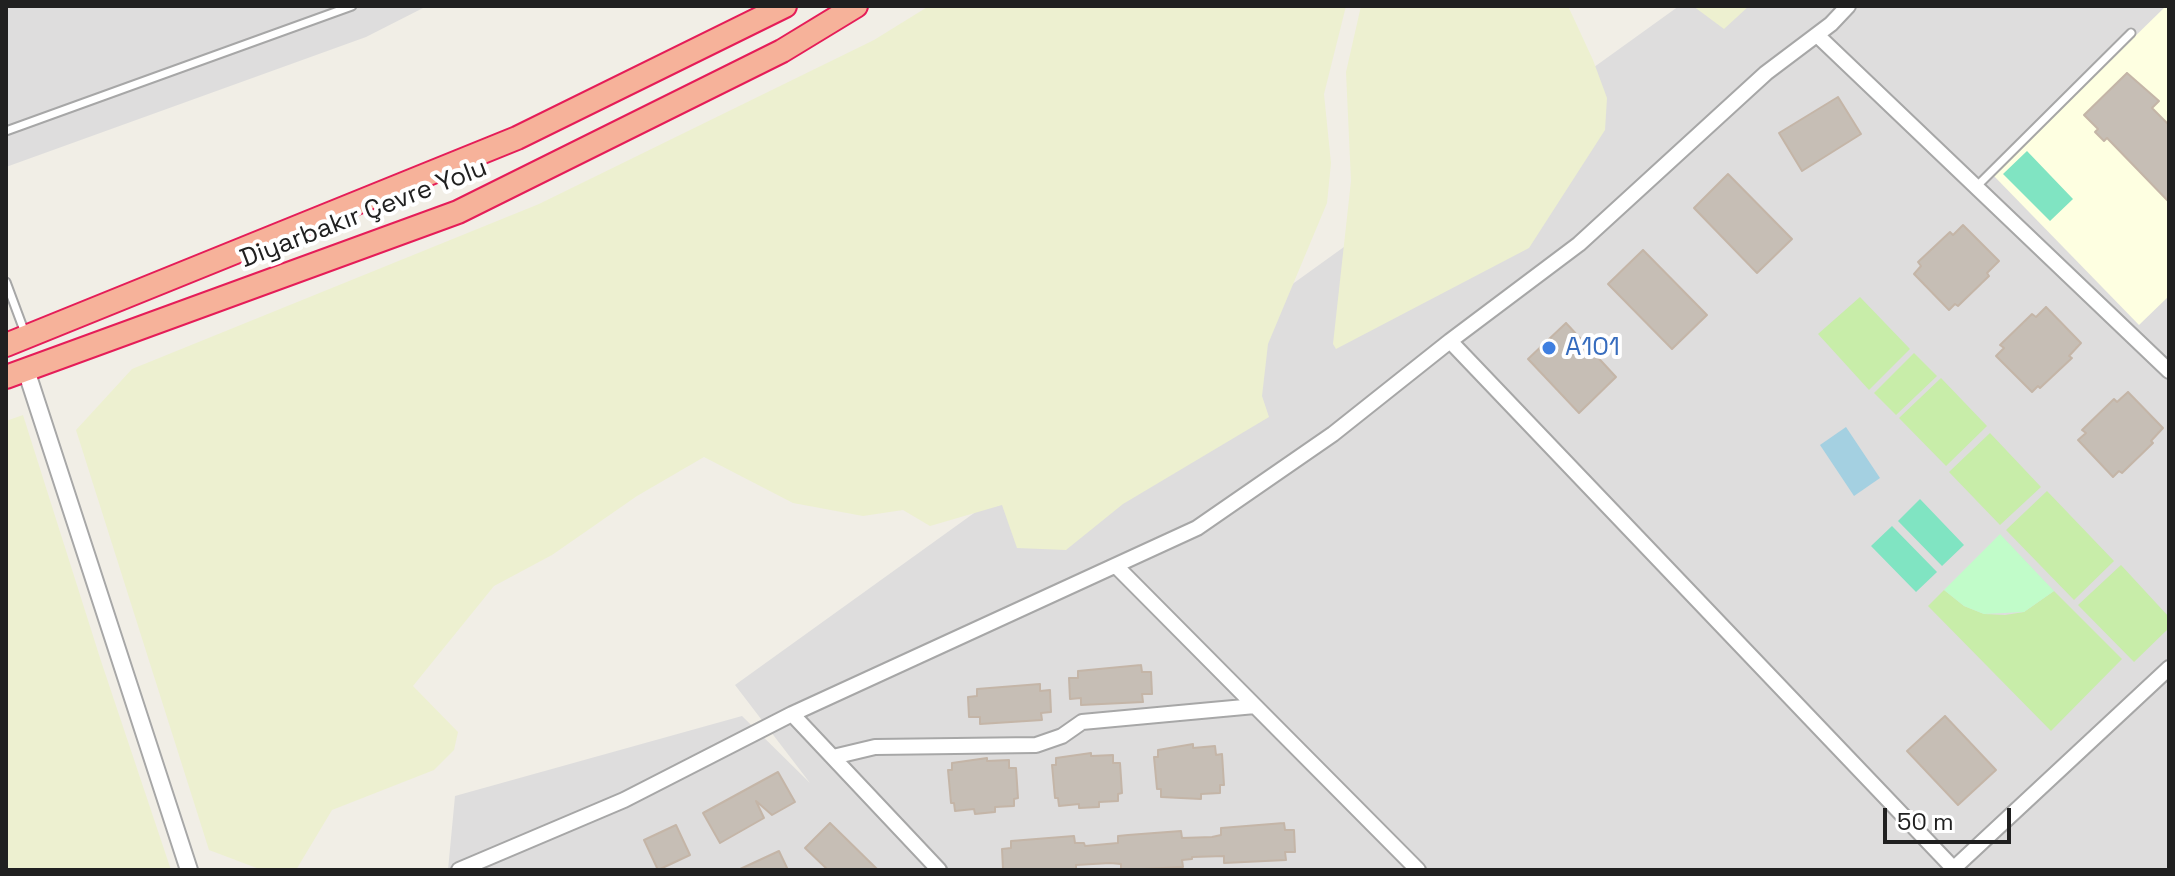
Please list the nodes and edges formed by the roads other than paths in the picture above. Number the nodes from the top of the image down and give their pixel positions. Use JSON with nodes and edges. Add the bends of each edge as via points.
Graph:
{"nodes":[{"id":1,"x":352,"y":6,"type":"edge"},
{"id":2,"x":785,"y":6,"type":"edge"},
{"id":3,"x":856,"y":6,"type":"edge"},
{"id":4,"x":1837,"y":6,"type":"edge"},
{"id":5,"x":1848,"y":6,"type":"edge"},
{"id":6,"x":1831,"y":24,"type":"junction"},
{"id":7,"x":2131,"y":33,"type":"dead end"},
{"id":8,"x":1817,"y":35,"type":"junction"},
{"id":9,"x":6,"y":131,"type":"edge"},
{"id":10,"x":1977,"y":186,"type":"junction"},
{"id":11,"x":6,"y":282,"type":"edge"},
{"id":12,"x":16,"y":341,"type":"edge"},
{"id":13,"x":1450,"y":341,"type":"junction"},
{"id":14,"x":2169,"y":371,"type":"edge"},
{"id":15,"x":16,"y":374,"type":"edge"},
{"id":16,"x":1116,"y":566,"type":"junction"},
{"id":17,"x":2169,"y":668,"type":"edge"},
{"id":18,"x":1255,"y":706,"type":"junction"},
{"id":19,"x":792,"y":714,"type":"junction"},
{"id":20,"x":833,"y":757,"type":"junction"},
{"id":21,"x":1411,"y":869,"type":"edge"},
{"id":22,"x":189,"y":870,"type":"edge"},
{"id":23,"x":459,"y":870,"type":"edge"},
{"id":24,"x":939,"y":870,"type":"edge"},
{"id":25,"x":1953,"y":870,"type":"edge"}],
"edges":[{"from":1,"to":9,"type":"lane"},
{"from":2,"to":12,"type":"highway","name":"Diyarbakır Çevre Yolu","via":[[517,138]]},
{"from":3,"to":15,"type":"highway","name":"Diyarbakır Çevre Yolu","via":[[782,51],[458,212]]},
{"from":4,"to":6,"type":"street"},
{"from":5,"to":6,"type":"street"},
{"from":6,"to":8,"type":"street"},
{"from":7,"to":10,"type":"lane"},
{"from":8,"to":10,"type":"street"},
{"from":8,"to":13,"type":"street","via":[[1766,73],[1579,244]]},
{"from":10,"to":14,"type":"street"},
{"from":11,"to":12,"type":"lane"},
{"from":13,"to":16,"type":"street","via":[[1333,434],[1197,528]]},
{"from":13,"to":25,"type":"street"},
{"from":15,"to":22,"type":"street"},
{"from":16,"to":18,"type":"street"},
{"from":16,"to":19,"type":"street"},
{"from":17,"to":25,"type":"street"},
{"from":18,"to":20,"type":"street","via":[[1082,722],[1036,745],[875,747]]},
{"from":18,"to":21,"type":"street"},
{"from":19,"to":20,"type":"street"},
{"from":19,"to":23,"type":"street","via":[[624,800]]},
{"from":20,"to":24,"type":"street"}]}
